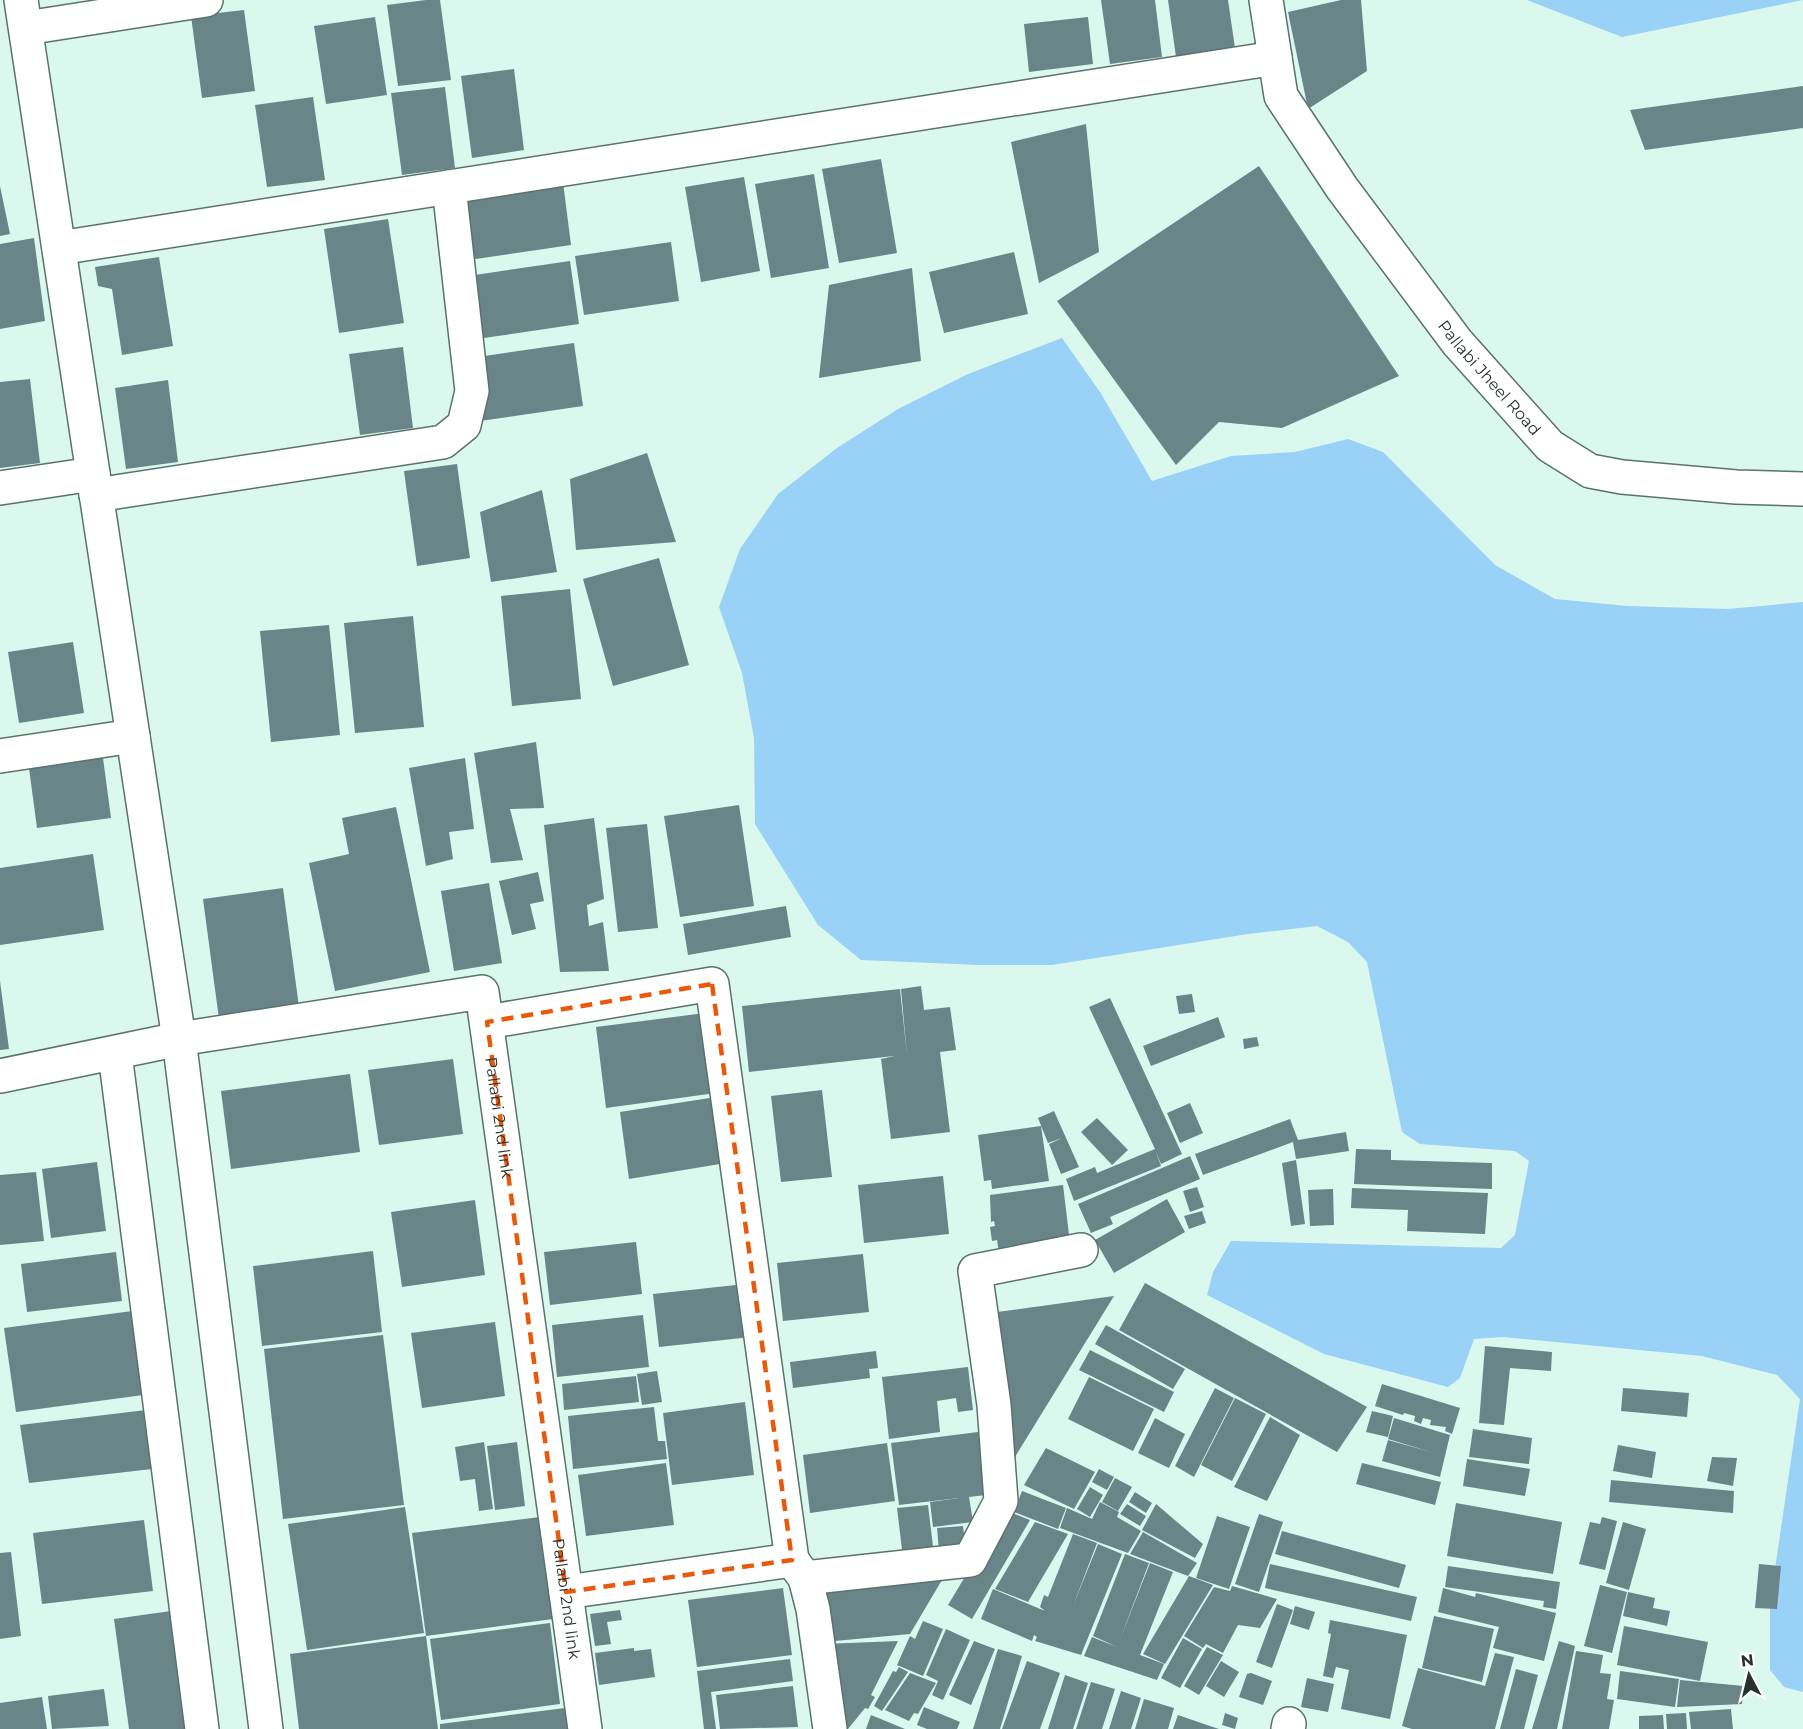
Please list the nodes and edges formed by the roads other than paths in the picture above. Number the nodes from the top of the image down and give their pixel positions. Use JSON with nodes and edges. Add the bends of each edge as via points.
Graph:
{"nodes":[{"id":1,"x":206,"y":0,"type":"edge"},
{"id":2,"x":1266,"y":0,"type":"edge"},
{"id":3,"x":24,"y":14,"type":"edge"},
{"id":4,"x":1275,"y":58,"type":"junction"},
{"id":5,"x":449,"y":187,"type":"junction"},
{"id":6,"x":59,"y":248,"type":"junction"},
{"id":7,"x":95,"y":484,"type":"junction"},
{"id":8,"x":0,"y":488,"type":"edge"},
{"id":9,"x":1803,"y":489,"type":"edge"},
{"id":10,"x":133,"y":736,"type":"junction"},
{"id":11,"x":0,"y":756,"type":"edge"},
{"id":12,"x":487,"y":1022,"type":"junction"},
{"id":13,"x":179,"y":1039,"type":"junction"},
{"id":14,"x":115,"y":1054,"type":"junction"},
{"id":15,"x":0,"y":1076,"type":"edge"},
{"id":16,"x":1082,"y":1250,"type":"dead end"},
{"id":17,"x":798,"y":1569,"type":"junction"},
{"id":18,"x":566,"y":1592,"type":"junction"},
{"id":19,"x":202,"y":1729,"type":"edge"},
{"id":20,"x":266,"y":1729,"type":"edge"},
{"id":21,"x":585,"y":1729,"type":"edge"},
{"id":22,"x":830,"y":1729,"type":"edge"}],
"edges":[{"from":1,"to":3,"type":"street"},
{"from":2,"to":4,"type":"street"},
{"from":3,"to":6,"type":"street"},
{"from":4,"to":5,"type":"street"},
{"from":4,"to":9,"type":"street","name":"Pallabi Jheel Road","via":[[1281,96],[1342,188],[1457,342],[1550,446],[1590,471],[1622,477]]},
{"from":5,"to":6,"type":"street"},
{"from":5,"to":7,"type":"street","via":[[472,391],[464,425],[443,442]]},
{"from":6,"to":7,"type":"street"},
{"from":7,"to":8,"type":"street"},
{"from":7,"to":10,"type":"street"},
{"from":10,"to":11,"type":"street"},
{"from":10,"to":13,"type":"street"},
{"from":12,"to":13,"type":"street","name":"Pallabi 2nd link","via":[[482,992]]},
{"from":12,"to":17,"type":"street","via":[[712,984]]},
{"from":12,"to":18,"type":"street","name":"Pallabi 2nd link"},
{"from":13,"to":14,"type":"street","name":"Pallabi 2nd link"},
{"from":13,"to":20,"type":"street"},
{"from":14,"to":15,"type":"street","name":"Pallabi 2nd link"},
{"from":14,"to":19,"type":"street"},
{"from":16,"to":17,"type":"street","via":[[975,1271],[994,1405],[1001,1501],[970,1560]]},
{"from":17,"to":18,"type":"street"},
{"from":17,"to":22,"type":"street","via":[[813,1609]]},
{"from":18,"to":21,"type":"street","name":"Pallabi 2nd link"}]}
